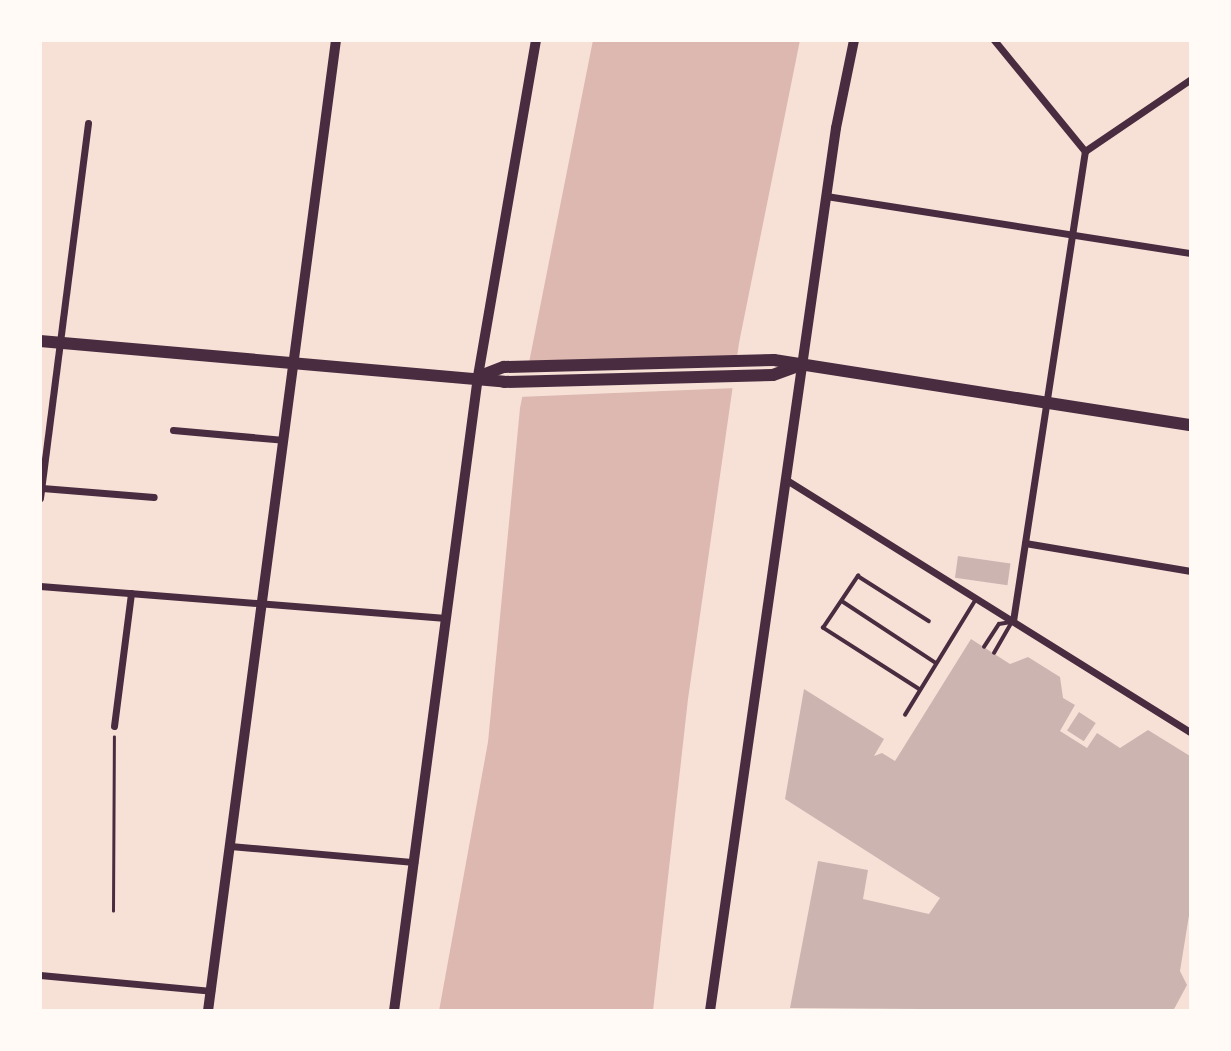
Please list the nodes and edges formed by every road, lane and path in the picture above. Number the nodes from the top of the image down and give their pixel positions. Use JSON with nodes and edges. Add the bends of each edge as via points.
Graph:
{"nodes":[{"id":1,"x":336,"y":40,"type":"edge"},
{"id":2,"x":536,"y":40,"type":"edge"},
{"id":3,"x":854,"y":40,"type":"edge"},
{"id":4,"x":995,"y":40,"type":"edge"},
{"id":5,"x":1191,"y":79,"type":"edge"},
{"id":6,"x":88,"y":123,"type":"dead end"},
{"id":7,"x":1085,"y":151,"type":"junction"},
{"id":8,"x":826,"y":196,"type":"junction"},
{"id":9,"x":1073,"y":234,"type":"junction"},
{"id":10,"x":1191,"y":253,"type":"edge"},
{"id":11,"x":40,"y":341,"type":"edge"},
{"id":12,"x":60,"y":342,"type":"junction"},
{"id":13,"x":294,"y":361,"type":"junction"},
{"id":14,"x":801,"y":365,"type":"junction"},
{"id":15,"x":478,"y":376,"type":"junction"},
{"id":16,"x":1046,"y":403,"type":"junction"},
{"id":17,"x":1191,"y":425,"type":"edge"},
{"id":18,"x":173,"y":430,"type":"dead end"},
{"id":19,"x":284,"y":440,"type":"junction"},
{"id":20,"x":785,"y":479,"type":"junction"},
{"id":21,"x":42,"y":488,"type":"edge"},
{"id":22,"x":154,"y":497,"type":"dead end"},
{"id":23,"x":40,"y":498,"type":"edge"},
{"id":24,"x":1025,"y":544,"type":"junction"},
{"id":25,"x":1191,"y":571,"type":"edge"},
{"id":26,"x":40,"y":586,"type":"edge"},
{"id":27,"x":131,"y":593,"type":"junction"},
{"id":28,"x":976,"y":599,"type":"junction"},
{"id":29,"x":842,"y":601,"type":"junction"},
{"id":30,"x":262,"y":604,"type":"junction"},
{"id":31,"x":446,"y":618,"type":"junction"},
{"id":32,"x":929,"y":621,"type":"dead end"},
{"id":33,"x":1013,"y":621,"type":"junction"},
{"id":34,"x":984,"y":647,"type":"dead end"},
{"id":35,"x":994,"y":653,"type":"dead end"},
{"id":36,"x":936,"y":663,"type":"junction"},
{"id":37,"x":920,"y":690,"type":"junction"},
{"id":38,"x":905,"y":715,"type":"dead end"},
{"id":39,"x":114,"y":726,"type":"joint"},
{"id":40,"x":1191,"y":733,"type":"edge"},
{"id":41,"x":230,"y":846,"type":"junction"},
{"id":42,"x":414,"y":862,"type":"junction"},
{"id":43,"x":113,"y":911,"type":"dead end"},
{"id":44,"x":40,"y":975,"type":"edge"},
{"id":45,"x":211,"y":991,"type":"junction"},
{"id":46,"x":208,"y":1011,"type":"edge"},
{"id":47,"x":394,"y":1011,"type":"edge"},
{"id":48,"x":710,"y":1011,"type":"edge"}],
"edges":[{"from":1,"to":13,"type":"street"},
{"from":2,"to":15,"type":"main road"},
{"from":3,"to":8,"type":"main road"},
{"from":4,"to":7,"type":"street"},
{"from":5,"to":7,"type":"street"},
{"from":6,"to":12,"type":"street"},
{"from":7,"to":9,"type":"street"},
{"from":8,"to":9,"type":"street"},
{"from":8,"to":14,"type":"main road"},
{"from":9,"to":10,"type":"street"},
{"from":9,"to":16,"type":"street"},
{"from":11,"to":12,"type":"main road"},
{"from":12,"to":13,"type":"main road"},
{"from":12,"to":21,"type":"street"},
{"from":13,"to":15,"type":"main road"},
{"from":13,"to":19,"type":"street"},
{"from":14,"to":15,"type":"main road","via":[[774,360],[504,367]]},
{"from":14,"to":15,"type":"main road","via":[[773,375],[504,382]]},
{"from":14,"to":16,"type":"main road"},
{"from":14,"to":20,"type":"main road"},
{"from":15,"to":31,"type":"main road"},
{"from":16,"to":17,"type":"main road"},
{"from":16,"to":24,"type":"street"},
{"from":18,"to":19,"type":"street"},
{"from":19,"to":30,"type":"street"},
{"from":20,"to":28,"type":"street"},
{"from":20,"to":48,"type":"main road"},
{"from":21,"to":22,"type":"street"},
{"from":21,"to":23,"type":"street"},
{"from":24,"to":25,"type":"street"},
{"from":24,"to":33,"type":"street"},
{"from":26,"to":27,"type":"street"},
{"from":27,"to":30,"type":"street"},
{"from":27,"to":39,"type":"street"},
{"from":28,"to":33,"type":"street"},
{"from":28,"to":36,"type":"lane"},
{"from":29,"to":32,"type":"lane","via":[[858,576]]},
{"from":29,"to":36,"type":"lane"},
{"from":29,"to":37,"type":"lane","via":[[824,628]]},
{"from":30,"to":31,"type":"street"},
{"from":30,"to":41,"type":"street"},
{"from":31,"to":42,"type":"main road"},
{"from":33,"to":34,"type":"lane","via":[[999,624]]},
{"from":33,"to":35,"type":"lane"},
{"from":33,"to":40,"type":"street"},
{"from":36,"to":37,"type":"lane"},
{"from":37,"to":38,"type":"lane"},
{"from":39,"to":43,"type":"path"},
{"from":41,"to":42,"type":"street"},
{"from":41,"to":45,"type":"street"},
{"from":42,"to":47,"type":"main road"},
{"from":44,"to":45,"type":"street"},
{"from":45,"to":46,"type":"street"}]}
